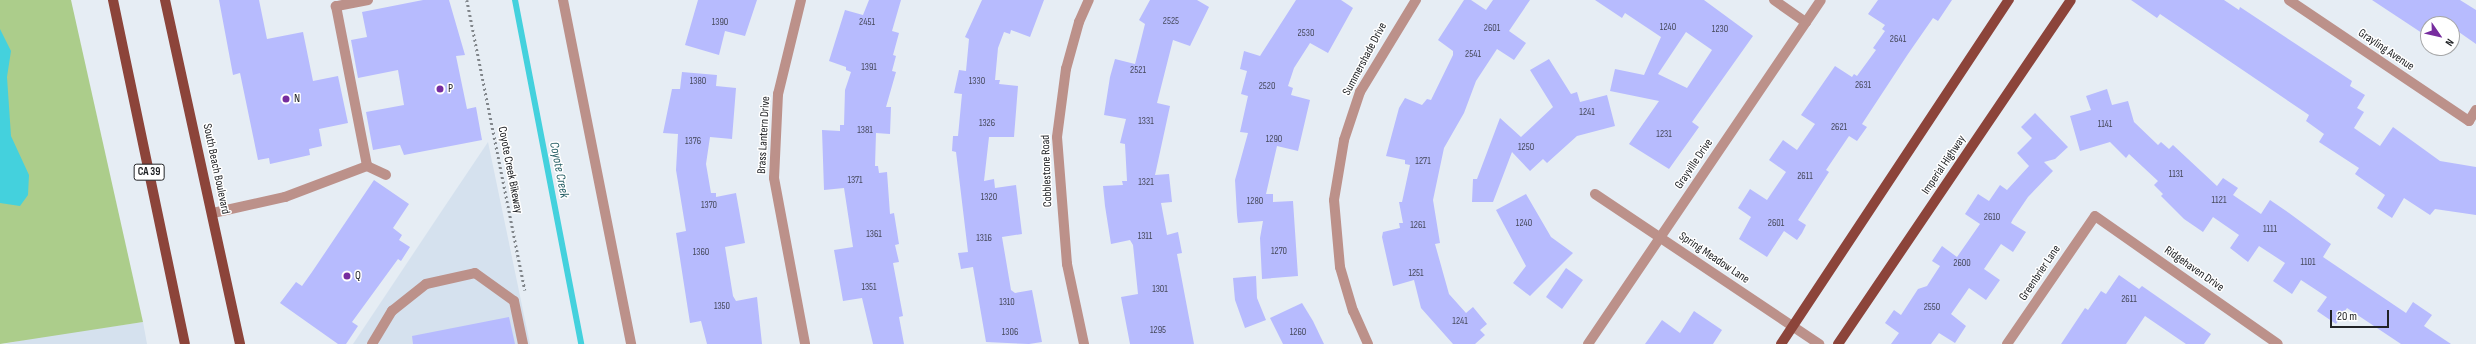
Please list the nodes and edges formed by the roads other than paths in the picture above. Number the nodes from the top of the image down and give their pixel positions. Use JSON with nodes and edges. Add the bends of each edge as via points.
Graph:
{"nodes":[{"id":1,"x":114,"y":0,"type":"edge"},
{"id":2,"x":165,"y":0,"type":"edge"},
{"id":3,"x":368,"y":0,"type":"edge"},
{"id":4,"x":563,"y":0,"type":"edge"},
{"id":5,"x":801,"y":0,"type":"edge"},
{"id":6,"x":1089,"y":0,"type":"edge"},
{"id":7,"x":1416,"y":0,"type":"edge"},
{"id":8,"x":1774,"y":0,"type":"edge"},
{"id":9,"x":1821,"y":0,"type":"edge"},
{"id":10,"x":2009,"y":0,"type":"edge"},
{"id":11,"x":2071,"y":0,"type":"edge"},
{"id":12,"x":2289,"y":0,"type":"edge"},
{"id":13,"x":1806,"y":22,"type":"junction"},
{"id":14,"x":2476,"y":110,"type":"edge"},
{"id":15,"x":367,"y":166,"type":"junction"},
{"id":16,"x":386,"y":175,"type":"dead end"},
{"id":17,"x":1595,"y":194,"type":"dead end"},
{"id":18,"x":213,"y":213,"type":"junction"},
{"id":19,"x":2095,"y":216,"type":"joint"},
{"id":20,"x":1660,"y":238,"type":"junction"},
{"id":21,"x":1793,"y":326,"type":"junction"},
{"id":22,"x":185,"y":344,"type":"edge"},
{"id":23,"x":240,"y":344,"type":"edge"},
{"id":24,"x":372,"y":344,"type":"edge"},
{"id":25,"x":523,"y":344,"type":"edge"},
{"id":26,"x":631,"y":344,"type":"edge"},
{"id":27,"x":805,"y":344,"type":"edge"},
{"id":28,"x":1084,"y":344,"type":"edge"},
{"id":29,"x":1368,"y":344,"type":"edge"},
{"id":30,"x":1588,"y":344,"type":"edge"},
{"id":31,"x":1781,"y":344,"type":"edge"},
{"id":32,"x":1819,"y":344,"type":"edge"},
{"id":33,"x":1838,"y":344,"type":"edge"},
{"id":34,"x":2007,"y":344,"type":"edge"},
{"id":35,"x":2278,"y":344,"type":"edge"}],
"edges":[{"from":1,"to":22,"type":"main road","number":"CA 39"},
{"from":2,"to":18,"type":"main road","name":"South Beach Boulevard"},
{"from":3,"to":15,"type":"street","via":[[336,6]]},
{"from":4,"to":26,"type":"street"},
{"from":5,"to":27,"type":"street","name":"Brass Lantern Drive","via":[[778,94],[774,178]]},
{"from":6,"to":28,"type":"street","name":"Cobblestone Road","via":[[1066,68],[1057,137],[1067,264]]},
{"from":7,"to":29,"type":"street","name":"Summershade Drive","via":[[1360,92],[1344,140],[1334,200],[1340,267],[1353,310]]},
{"from":8,"to":13,"type":"street"},
{"from":9,"to":13,"type":"street","name":"Grayville Drive"},
{"from":10,"to":21,"type":"main road"},
{"from":11,"to":33,"type":"main road","name":"Imperial Highway"},
{"from":12,"to":14,"type":"street","name":"Grayling Avenue","via":[[2469,121]]},
{"from":13,"to":20,"type":"street","name":"Grayville Drive"},
{"from":15,"to":16,"type":"street"},
{"from":15,"to":18,"type":"street","via":[[285,197]]},
{"from":17,"to":20,"type":"street","name":"Spring Meadow Lane"},
{"from":18,"to":23,"type":"main road","name":"South Beach Boulevard"},
{"from":19,"to":34,"type":"street","name":"Greenbrier Lane"},
{"from":19,"to":35,"type":"street","name":"Ridgehaven Drive"},
{"from":20,"to":21,"type":"street","name":"Spring Meadow Lane"},
{"from":20,"to":30,"type":"street","name":"Grayville Drive"},
{"from":21,"to":31,"type":"main road"},
{"from":21,"to":32,"type":"street","name":"Spring Meadow Lane"},
{"from":24,"to":25,"type":"street","via":[[392,311],[426,284],[475,273],[514,301]]}]}
